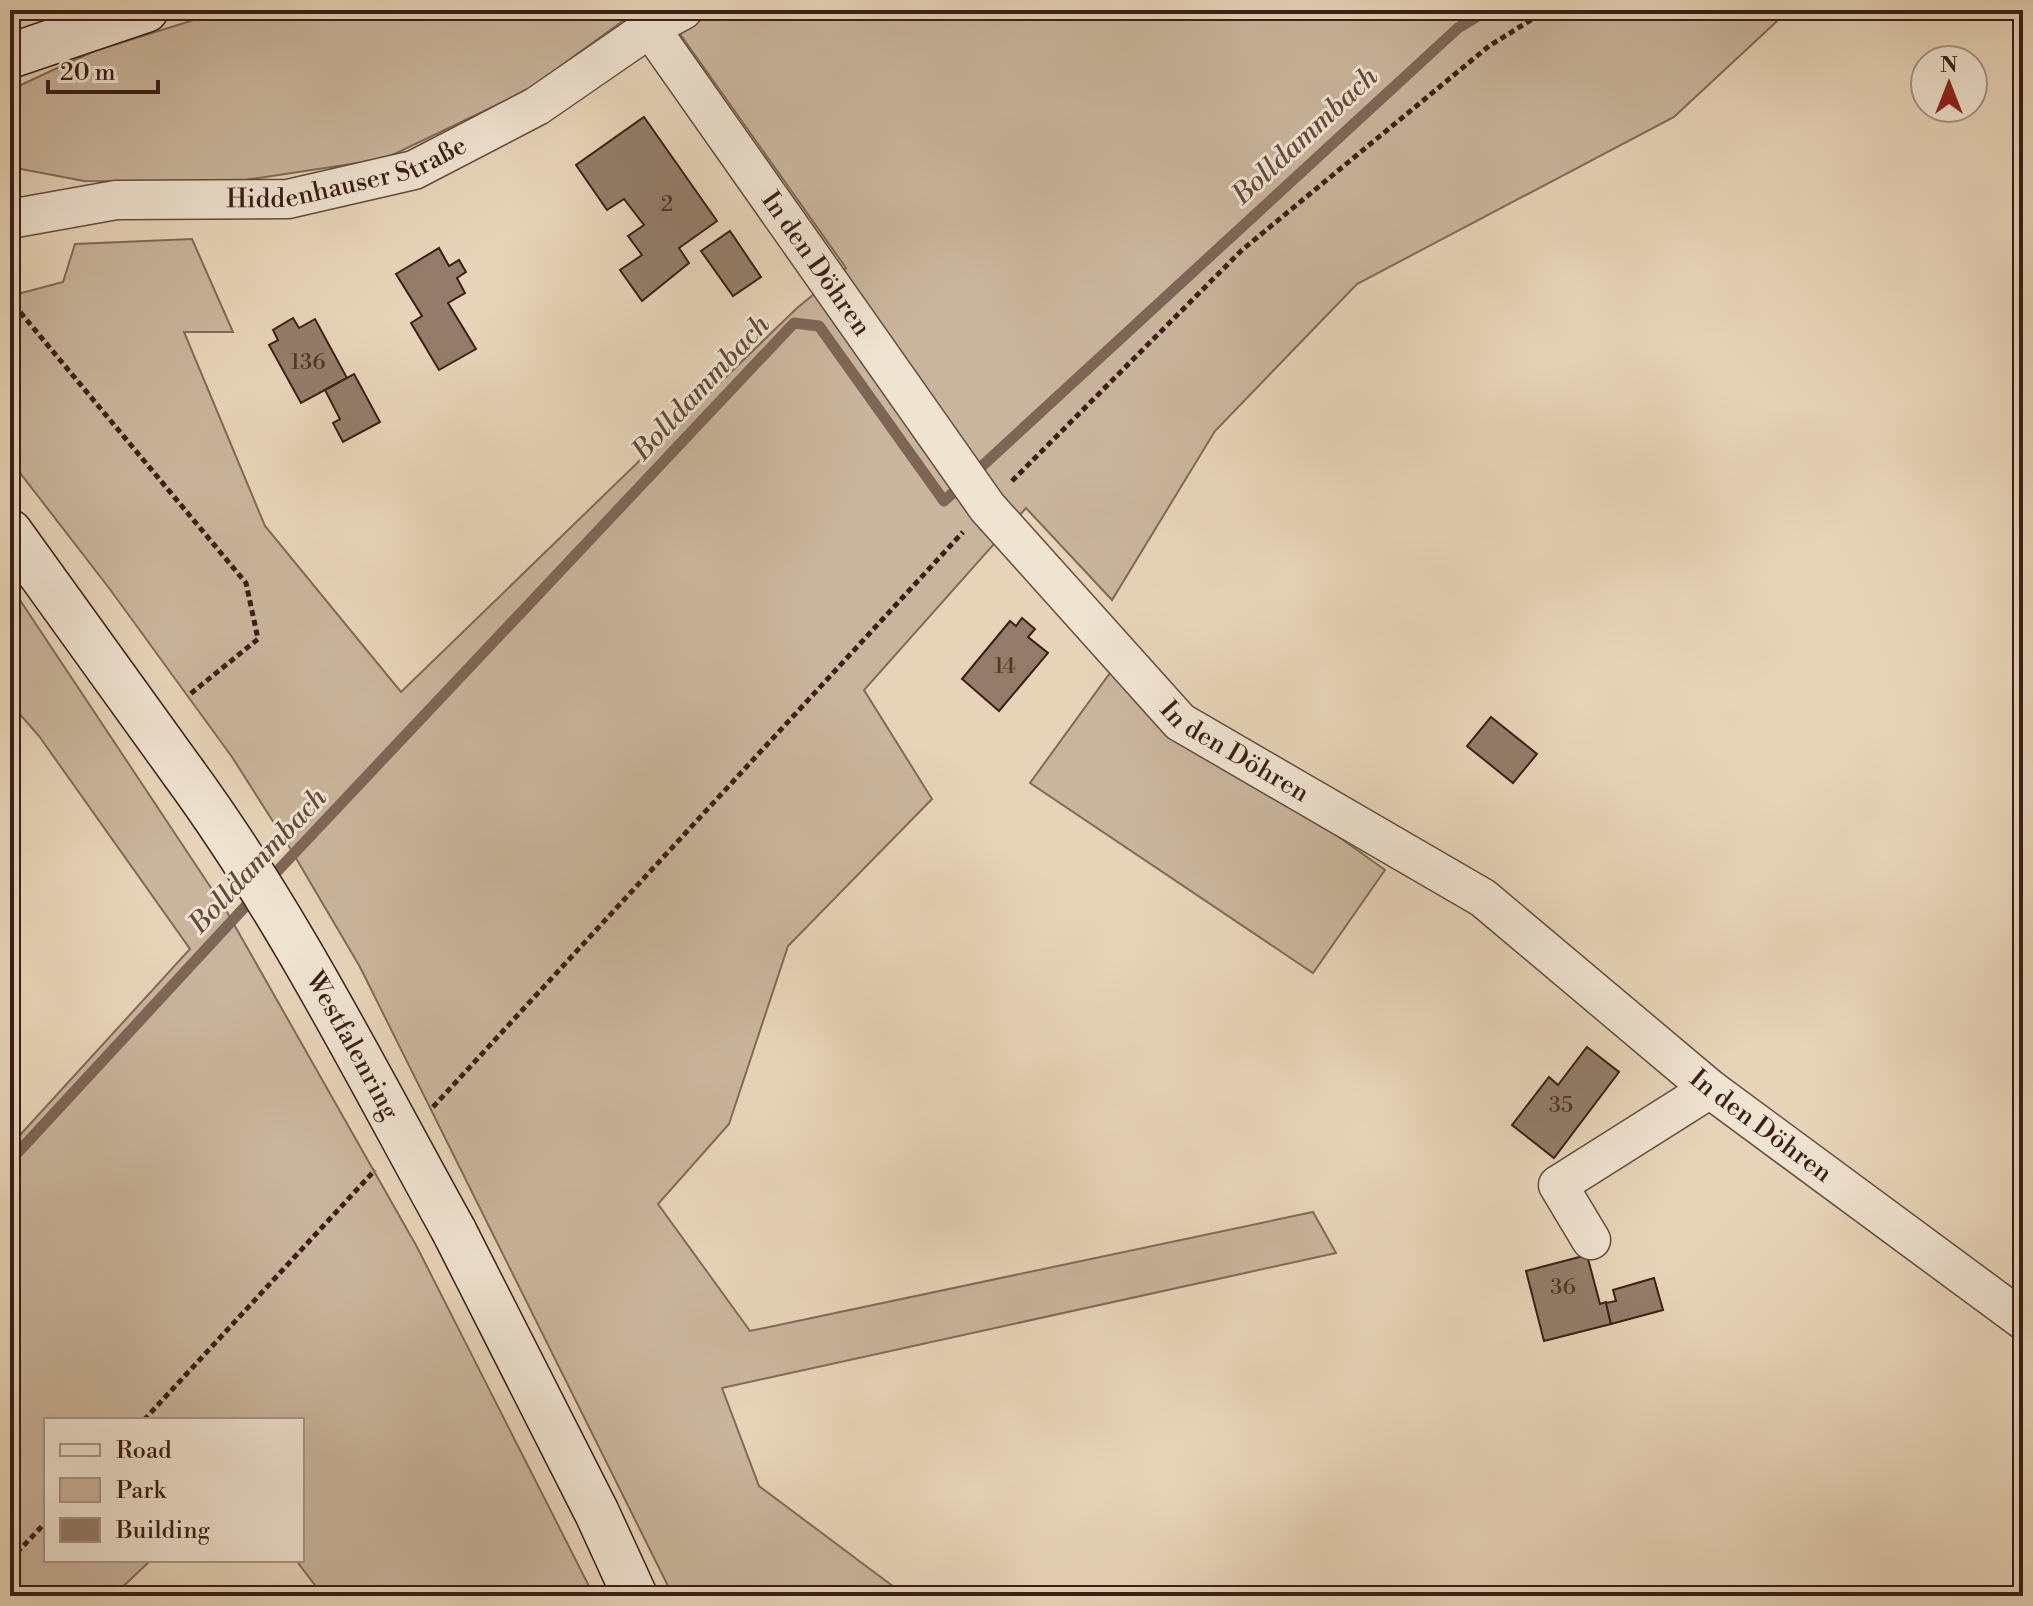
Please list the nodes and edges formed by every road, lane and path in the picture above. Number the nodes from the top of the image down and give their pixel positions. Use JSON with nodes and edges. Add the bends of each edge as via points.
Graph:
{"nodes":[{"id":1,"x":146,"y":10,"type":"edge"},
{"id":2,"x":683,"y":10,"type":"edge"},
{"id":3,"x":1547,"y":10,"type":"edge"},
{"id":4,"x":650,"y":28,"type":"junction"},
{"id":5,"x":10,"y":56,"type":"edge"},
{"id":6,"x":10,"y":219,"type":"edge"},
{"id":7,"x":10,"y":285,"type":"edge"},
{"id":8,"x":982,"y":500,"type":"junction"},
{"id":9,"x":10,"y":532,"type":"edge"},
{"id":10,"x":189,"y":695,"type":"dead end"},
{"id":11,"x":1710,"y":1089,"type":"junction"},
{"id":12,"x":425,"y":1115,"type":"dead end"},
{"id":13,"x":382,"y":1162,"type":"dead end"},
{"id":14,"x":1591,"y":1240,"type":"dead end"},
{"id":15,"x":2023,"y":1320,"type":"edge"},
{"id":16,"x":146,"y":1418,"type":"edge"},
{"id":17,"x":44,"y":1524,"type":"edge"},
{"id":18,"x":10,"y":1560,"type":"edge"},
{"id":19,"x":635,"y":1596,"type":"edge"}],
"edges":[{"from":1,"to":5,"type":"main road"},
{"from":2,"to":4,"type":"street"},
{"from":3,"to":8,"type":"path","via":[[1489,46],[1242,250]]},
{"from":4,"to":6,"type":"street","name":"Hiddenhauser Straße","via":[[537,106],[414,170],[288,199],[116,200]]},
{"from":4,"to":8,"type":"street","name":"In den Döhren"},
{"from":7,"to":10,"type":"path","via":[[15,306],[246,583],[258,639]]},
{"from":8,"to":11,"type":"street","name":"In den Döhren","via":[[1180,722],[1483,898]]},
{"from":8,"to":12,"type":"path"},
{"from":9,"to":19,"type":"main road","name":"Westfalenring","bridge":true,"via":[[213,812],[309,969],[454,1231]]},
{"from":11,"to":14,"type":"street","via":[[1558,1185]]},
{"from":11,"to":15,"type":"street","name":"In den Döhren"},
{"from":13,"to":16,"type":"path"},
{"from":17,"to":18,"type":"path"}]}
